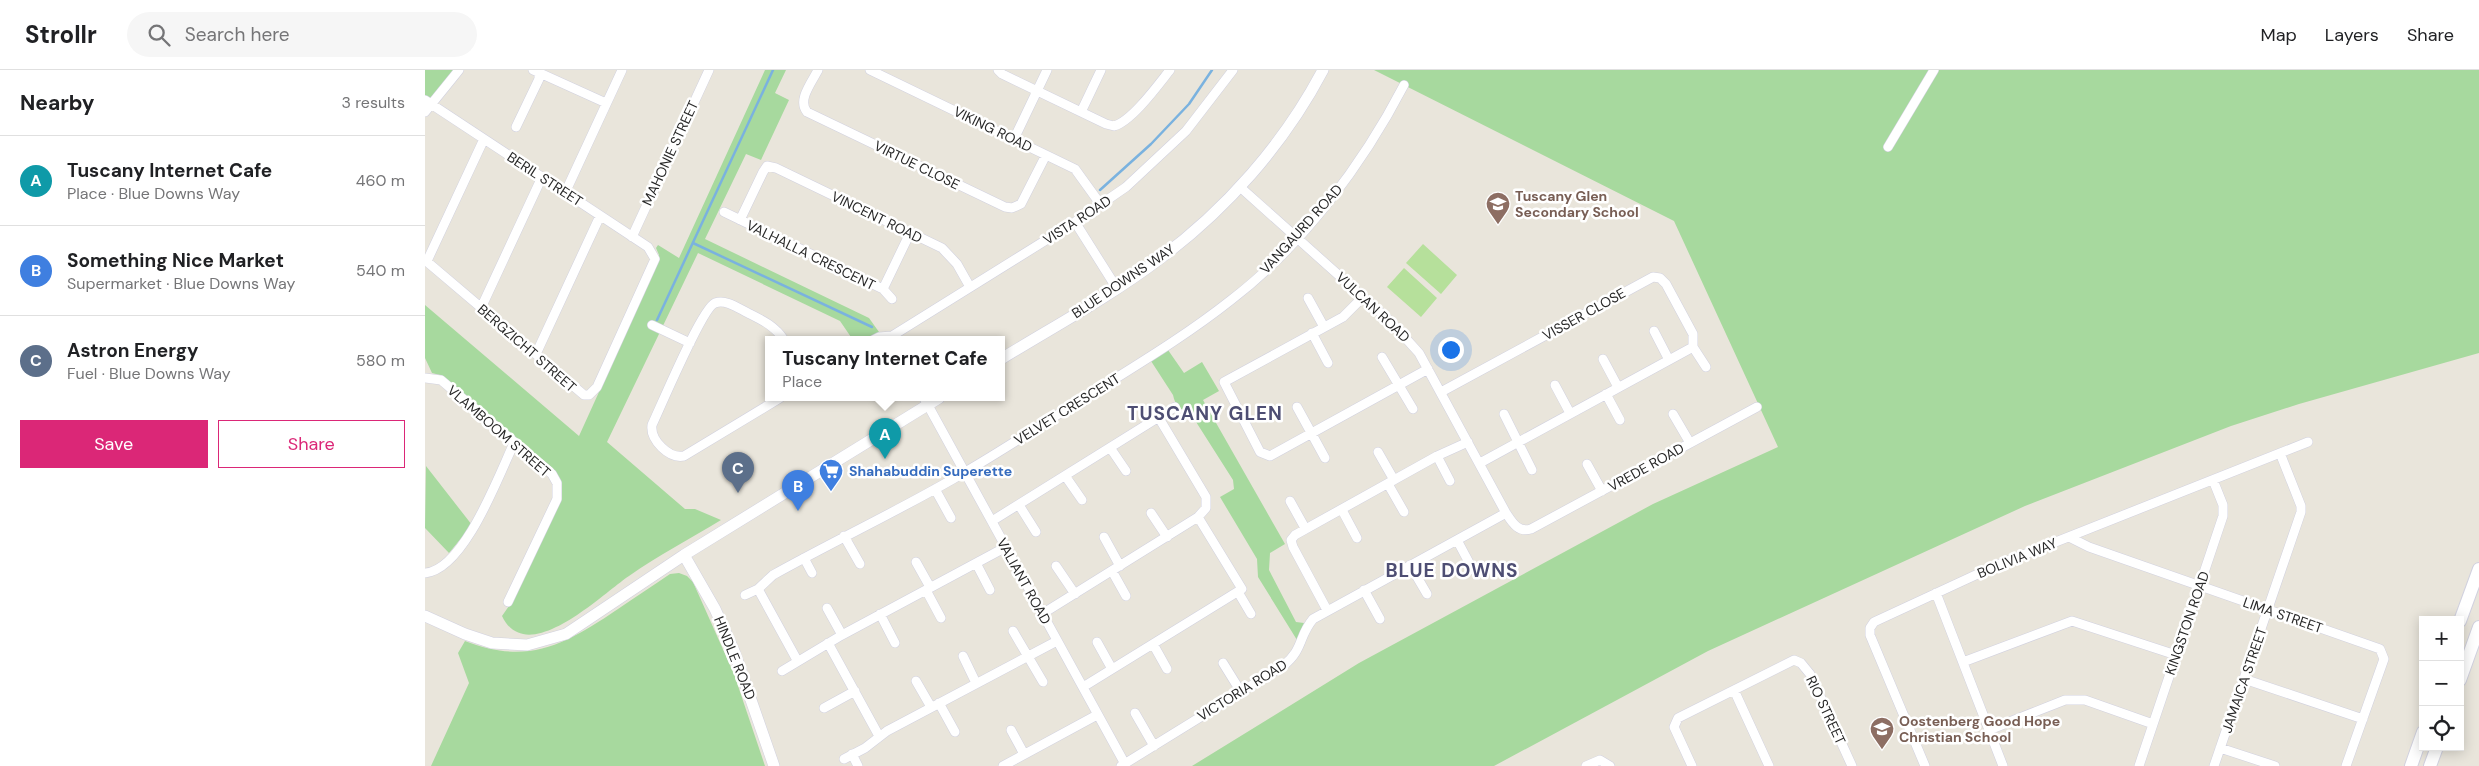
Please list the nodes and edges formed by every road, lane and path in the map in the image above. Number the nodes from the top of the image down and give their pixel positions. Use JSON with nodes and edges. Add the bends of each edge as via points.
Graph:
{"nodes":[{"id":1,"x":459,"y":70,"type":"edge"},
{"id":2,"x":622,"y":70,"type":"edge"},
{"id":3,"x":709,"y":70,"type":"edge"},
{"id":4,"x":818,"y":70,"type":"edge"},
{"id":5,"x":870,"y":70,"type":"edge"},
{"id":6,"x":998,"y":70,"type":"edge"},
{"id":7,"x":1047,"y":70,"type":"edge"},
{"id":8,"x":1101,"y":70,"type":"edge"},
{"id":9,"x":1170,"y":70,"type":"edge"},
{"id":10,"x":1233,"y":70,"type":"edge"},
{"id":11,"x":1323,"y":70,"type":"edge"},
{"id":12,"x":1934,"y":70,"type":"edge"},
{"id":13,"x":537,"y":71,"type":"edge"},
{"id":14,"x":1404,"y":85,"type":"dead end"},
{"id":15,"x":1037,"y":91,"type":"junction"},
{"id":16,"x":429,"y":102,"type":"edge"},
{"id":17,"x":606,"y":103,"type":"junction"},
{"id":18,"x":425,"y":112,"type":"edge"},
{"id":19,"x":1081,"y":112,"type":"junction"},
{"id":20,"x":516,"y":127,"type":"dead end"},
{"id":21,"x":483,"y":138,"type":"junction"},
{"id":22,"x":1014,"y":139,"type":"junction"},
{"id":23,"x":1888,"y":147,"type":"dead end"},
{"id":24,"x":1045,"y":155,"type":"junction"},
{"id":25,"x":767,"y":166,"type":"joint"},
{"id":26,"x":542,"y":177,"type":"junction"},
{"id":27,"x":1240,"y":187,"type":"junction"},
{"id":28,"x":565,"y":193,"type":"junction"},
{"id":29,"x":1101,"y":205,"type":"junction"},
{"id":30,"x":724,"y":212,"type":"dead end"},
{"id":31,"x":600,"y":216,"type":"junction"},
{"id":32,"x":740,"y":220,"type":"junction"},
{"id":33,"x":1075,"y":222,"type":"junction"},
{"id":34,"x":910,"y":233,"type":"junction"},
{"id":35,"x":632,"y":237,"type":"junction"},
{"id":36,"x":1297,"y":238,"type":"junction"},
{"id":37,"x":426,"y":261,"type":"edge"},
{"id":38,"x":653,"y":266,"type":"joint"},
{"id":39,"x":1116,"y":287,"type":"junction"},
{"id":40,"x":970,"y":288,"type":"junction"},
{"id":41,"x":883,"y":289,"type":"junction"},
{"id":42,"x":1363,"y":297,"type":"junction"},
{"id":43,"x":1308,"y":298,"type":"dead end"},
{"id":44,"x":892,"y":299,"type":"dead end"},
{"id":45,"x":481,"y":308,"type":"junction"},
{"id":46,"x":652,"y":325,"type":"dead end"},
{"id":47,"x":1324,"y":327,"type":"junction"},
{"id":48,"x":1654,"y":331,"type":"dead end"},
{"id":49,"x":1312,"y":333,"type":"junction"},
{"id":50,"x":781,"y":336,"type":"edge"},
{"id":51,"x":896,"y":336,"type":"edge"},
{"id":52,"x":690,"y":343,"type":"junction"},
{"id":53,"x":1169,"y":346,"type":"joint"},
{"id":54,"x":1693,"y":347,"type":"junction"},
{"id":55,"x":536,"y":354,"type":"junction"},
{"id":56,"x":1005,"y":356,"type":"edge"},
{"id":57,"x":1382,"y":357,"type":"dead end"},
{"id":58,"x":1603,"y":359,"type":"dead end"},
{"id":59,"x":1669,"y":360,"type":"junction"},
{"id":60,"x":1328,"y":363,"type":"dead end"},
{"id":61,"x":1706,"y":367,"type":"dead end"},
{"id":62,"x":1428,"y":369,"type":"junction"},
{"id":63,"x":425,"y":378,"type":"edge"},
{"id":64,"x":1555,"y":385,"type":"dead end"},
{"id":65,"x":1399,"y":386,"type":"junction"},
{"id":66,"x":1618,"y":387,"type":"junction"},
{"id":67,"x":1441,"y":392,"type":"junction"},
{"id":68,"x":1606,"y":394,"type":"junction"},
{"id":69,"x":775,"y":401,"type":"edge"},
{"id":70,"x":926,"y":401,"type":"edge"},
{"id":71,"x":1175,"y":407,"type":"dead end"},
{"id":72,"x":1297,"y":407,"type":"dead end"},
{"id":73,"x":1757,"y":407,"type":"dead end"},
{"id":74,"x":1413,"y":409,"type":"dead end"},
{"id":75,"x":1504,"y":414,"type":"dead end"},
{"id":76,"x":1570,"y":414,"type":"junction"},
{"id":77,"x":1673,"y":414,"type":"dead end"},
{"id":78,"x":1159,"y":418,"type":"junction"},
{"id":79,"x":1619,"y":420,"type":"dead end"},
{"id":80,"x":1311,"y":433,"type":"junction"},
{"id":81,"x":1468,"y":442,"type":"junction"},
{"id":82,"x":1518,"y":442,"type":"junction"},
{"id":83,"x":2308,"y":442,"type":"dead end"},
{"id":84,"x":514,"y":443,"type":"junction"},
{"id":85,"x":1690,"y":443,"type":"junction"},
{"id":86,"x":1111,"y":449,"type":"junction"},
{"id":87,"x":1378,"y":452,"type":"dead end"},
{"id":88,"x":2280,"y":453,"type":"junction"},
{"id":89,"x":1437,"y":456,"type":"junction"},
{"id":90,"x":1325,"y":458,"type":"dead end"},
{"id":91,"x":1479,"y":463,"type":"junction"},
{"id":92,"x":1587,"y":464,"type":"dead end"},
{"id":93,"x":1532,"y":470,"type":"dead end"},
{"id":94,"x":1127,"y":471,"type":"dead end"},
{"id":95,"x":965,"y":472,"type":"junction"},
{"id":96,"x":1066,"y":476,"type":"junction"},
{"id":97,"x":2213,"y":480,"type":"junction"},
{"id":98,"x":1451,"y":481,"type":"dead end"},
{"id":99,"x":1391,"y":482,"type":"junction"},
{"id":100,"x":935,"y":490,"type":"junction"},
{"id":101,"x":1602,"y":491,"type":"junction"},
{"id":102,"x":1081,"y":500,"type":"dead end"},
{"id":103,"x":1290,"y":501,"type":"dead end"},
{"id":104,"x":1019,"y":505,"type":"junction"},
{"id":105,"x":1342,"y":510,"type":"junction"},
{"id":106,"x":1404,"y":512,"type":"dead end"},
{"id":107,"x":1151,"y":513,"type":"dead end"},
{"id":108,"x":1506,"y":513,"type":"junction"},
{"id":109,"x":951,"y":518,"type":"dead end"},
{"id":110,"x":1198,"y":518,"type":"junction"},
{"id":111,"x":992,"y":521,"type":"junction"},
{"id":112,"x":1305,"y":528,"type":"junction"},
{"id":113,"x":1521,"y":529,"type":"joint"},
{"id":114,"x":1035,"y":532,"type":"dead end"},
{"id":115,"x":844,"y":536,"type":"junction"},
{"id":116,"x":1104,"y":537,"type":"dead end"},
{"id":117,"x":1167,"y":537,"type":"junction"},
{"id":118,"x":2069,"y":537,"type":"junction"},
{"id":119,"x":1357,"y":538,"type":"dead end"},
{"id":120,"x":1457,"y":540,"type":"junction"},
{"id":121,"x":1006,"y":547,"type":"junction"},
{"id":122,"x":684,"y":555,"type":"junction"},
{"id":123,"x":804,"y":558,"type":"junction"},
{"id":124,"x":916,"y":562,"type":"dead end"},
{"id":125,"x":976,"y":563,"type":"junction"},
{"id":126,"x":860,"y":564,"type":"dead end"},
{"id":127,"x":1410,"y":565,"type":"junction"},
{"id":128,"x":1056,"y":566,"type":"dead end"},
{"id":129,"x":1116,"y":569,"type":"junction"},
{"id":130,"x":2479,"y":569,"type":"edge"},
{"id":131,"x":1473,"y":570,"type":"dead end"},
{"id":132,"x":425,"y":573,"type":"edge"},
{"id":133,"x":812,"y":573,"type":"dead end"},
{"id":134,"x":2199,"y":586,"type":"junction"},
{"id":135,"x":928,"y":588,"type":"junction"},
{"id":136,"x":758,"y":589,"type":"junction"},
{"id":137,"x":990,"y":590,"type":"dead end"},
{"id":138,"x":1364,"y":590,"type":"junction"},
{"id":139,"x":1238,"y":592,"type":"junction"},
{"id":140,"x":1936,"y":593,"type":"junction"},
{"id":141,"x":1075,"y":594,"type":"junction"},
{"id":142,"x":1427,"y":594,"type":"dead end"},
{"id":143,"x":745,"y":595,"type":"dead end"},
{"id":144,"x":1126,"y":596,"type":"dead end"},
{"id":145,"x":508,"y":602,"type":"dead end"},
{"id":146,"x":827,"y":608,"type":"dead end"},
{"id":147,"x":1327,"y":610,"type":"junction"},
{"id":148,"x":2268,"y":610,"type":"junction"},
{"id":149,"x":880,"y":614,"type":"junction"},
{"id":150,"x":1042,"y":614,"type":"junction"},
{"id":151,"x":1251,"y":614,"type":"dead end"},
{"id":152,"x":425,"y":616,"type":"edge"},
{"id":153,"x":2462,"y":616,"type":"edge"},
{"id":154,"x":941,"y":618,"type":"dead end"},
{"id":155,"x":1380,"y":619,"type":"dead end"},
{"id":156,"x":2479,"y":627,"type":"edge"},
{"id":157,"x":1013,"y":631,"type":"dead end"},
{"id":158,"x":842,"y":634,"type":"junction"},
{"id":159,"x":1057,"y":641,"type":"junction"},
{"id":160,"x":829,"y":642,"type":"junction"},
{"id":161,"x":1097,"y":642,"type":"dead end"},
{"id":162,"x":895,"y":644,"type":"dead end"},
{"id":163,"x":1153,"y":644,"type":"junction"},
{"id":164,"x":2176,"y":655,"type":"junction"},
{"id":165,"x":963,"y":656,"type":"dead end"},
{"id":166,"x":1028,"y":657,"type":"junction"},
{"id":167,"x":797,"y":660,"type":"junction"},
{"id":168,"x":1963,"y":662,"type":"junction"},
{"id":169,"x":1223,"y":663,"type":"dead end"},
{"id":170,"x":1112,"y":669,"type":"junction"},
{"id":171,"x":2464,"y":669,"type":"edge"},
{"id":172,"x":782,"y":670,"type":"dead end"},
{"id":173,"x":1167,"y":670,"type":"dead end"},
{"id":174,"x":2244,"y":679,"type":"junction"},
{"id":175,"x":916,"y":681,"type":"dead end"},
{"id":176,"x":1043,"y":682,"type":"dead end"},
{"id":177,"x":976,"y":683,"type":"junction"},
{"id":178,"x":1083,"y":687,"type":"junction"},
{"id":179,"x":1734,"y":690,"type":"junction"},
{"id":180,"x":855,"y":691,"type":"junction"},
{"id":181,"x":1241,"y":692,"type":"junction"},
{"id":182,"x":939,"y":703,"type":"junction"},
{"id":183,"x":824,"y":708,"type":"dead end"},
{"id":184,"x":931,"y":708,"type":"junction"},
{"id":185,"x":1135,"y":713,"type":"dead end"},
{"id":186,"x":1097,"y":715,"type":"junction"},
{"id":187,"x":2363,"y":719,"type":"junction"},
{"id":188,"x":2153,"y":724,"type":"junction"},
{"id":189,"x":1011,"y":730,"type":"dead end"},
{"id":190,"x":1989,"y":730,"type":"junction"},
{"id":191,"x":955,"y":732,"type":"dead end"},
{"id":192,"x":879,"y":736,"type":"junction"},
{"id":193,"x":2419,"y":743,"type":"edge"},
{"id":194,"x":1154,"y":746,"type":"junction"},
{"id":195,"x":2220,"y":748,"type":"junction"},
{"id":196,"x":2436,"y":751,"type":"edge"},
{"id":197,"x":1024,"y":754,"type":"junction"},
{"id":198,"x":1123,"y":765,"type":"edge"},
{"id":199,"x":774,"y":766,"type":"edge"},
{"id":200,"x":858,"y":766,"type":"edge"},
{"id":201,"x":1003,"y":766,"type":"edge"},
{"id":202,"x":1586,"y":766,"type":"edge"},
{"id":203,"x":1609,"y":766,"type":"edge"},
{"id":204,"x":1692,"y":766,"type":"edge"},
{"id":205,"x":1769,"y":766,"type":"edge"},
{"id":206,"x":1852,"y":766,"type":"edge"},
{"id":207,"x":1925,"y":766,"type":"edge"},
{"id":208,"x":2003,"y":766,"type":"edge"},
{"id":209,"x":2139,"y":766,"type":"edge"},
{"id":210,"x":2214,"y":766,"type":"edge"},
{"id":211,"x":2275,"y":766,"type":"edge"},
{"id":212,"x":2346,"y":766,"type":"edge"},
{"id":213,"x":2411,"y":766,"type":"edge"},
{"id":214,"x":2430,"y":766,"type":"edge"}],
"edges":[{"from":1,"to":16,"type":"street"},
{"from":2,"to":17,"type":"street"},
{"from":3,"to":35,"type":"street","name":"MAHONIE STREET"},
{"from":4,"to":24,"type":"street","name":"VIRTUE CLOSE","via":[[803,100],[807,112],[1005,207],[1021,204]]},
{"from":5,"to":22,"type":"street","name":"VIKING ROAD"},
{"from":6,"to":15,"type":"street"},
{"from":7,"to":15,"type":"street"},
{"from":8,"to":19,"type":"street"},
{"from":9,"to":19,"type":"street","via":[[1117,125],[1106,124]]},
{"from":10,"to":29,"type":"street","name":"VISTA ROAD","via":[[1186,131],[1138,177]]},
{"from":11,"to":27,"type":"street","name":"BLUE DOWNS WAY","via":[[1284,134]]},
{"from":12,"to":23,"type":"street"},
{"from":13,"to":17,"type":"street"},
{"from":13,"to":20,"type":"street","via":[[539,79]]},
{"from":14,"to":36,"type":"street","name":"VANGAURD ROAD","via":[[1364,154]]},
{"from":15,"to":19,"type":"street"},
{"from":15,"to":22,"type":"street"},
{"from":16,"to":18,"type":"street"},
{"from":16,"to":21,"type":"street","name":"BERIL STREET"},
{"from":17,"to":28,"type":"street"},
{"from":21,"to":26,"type":"street","name":"BERIL STREET"},
{"from":21,"to":37,"type":"street"},
{"from":22,"to":24,"type":"street","name":"VIKING ROAD"},
{"from":24,"to":29,"type":"street","name":"VIKING ROAD","via":[[1078,171]]},
{"from":25,"to":32,"type":"street","name":"VALHALLA CRESCENT"},
{"from":25,"to":34,"type":"street","name":"VINCENT ROAD"},
{"from":26,"to":28,"type":"street","name":"BERIL STREET"},
{"from":26,"to":45,"type":"street"},
{"from":27,"to":36,"type":"street","name":"VULCAN ROAD"},
{"from":27,"to":39,"type":"street","name":"BLUE DOWNS WAY","via":[[1158,261]]},
{"from":28,"to":31,"type":"street","name":"BERIL STREET"},
{"from":29,"to":33,"type":"street","name":"VISTA ROAD"},
{"from":30,"to":32,"type":"street","name":"VALHALLA CRESCENT"},
{"from":31,"to":35,"type":"street","name":"BERIL STREET"},
{"from":31,"to":55,"type":"street"},
{"from":32,"to":41,"type":"street","name":"VALHALLA CRESCENT"},
{"from":33,"to":39,"type":"street"},
{"from":33,"to":40,"type":"street","name":"VISTA ROAD"},
{"from":34,"to":40,"type":"street","name":"VINCENT ROAD","via":[[942,248],[951,256]]},
{"from":34,"to":41,"type":"street","name":"VALHALLA CRESCENT"},
{"from":35,"to":38,"type":"street","name":"BERIL STREET","via":[[653,252]]},
{"from":36,"to":42,"type":"street","name":"VULCAN ROAD"},
{"from":36,"to":53,"type":"street","name":"VANGAURD ROAD","via":[[1233,300]]},
{"from":37,"to":45,"type":"street","name":"BERGZICHT STREET"},
{"from":38,"to":55,"type":"street","name":"BERGZICHT STREET","via":[[597,386],[589,395],[579,393]]},
{"from":39,"to":56,"type":"street","name":"BLUE DOWNS WAY"},
{"from":40,"to":51,"type":"street","name":"VISTA ROAD"},
{"from":41,"to":44,"type":"street","name":"VALHALLA CRESCENT"},
{"from":42,"to":47,"type":"street","via":[[1348,313]]},
{"from":42,"to":62,"type":"street","name":"VULCAN ROAD","via":[[1406,336]]},
{"from":43,"to":47,"type":"street"},
{"from":45,"to":55,"type":"street","name":"BERGZICHT STREET"},
{"from":46,"to":52,"type":"street"},
{"from":47,"to":49,"type":"street"},
{"from":48,"to":59,"type":"street"},
{"from":49,"to":60,"type":"street"},
{"from":49,"to":80,"type":"street","via":[[1224,382],[1262,455],[1269,456]]},
{"from":50,"to":52,"type":"street","via":[[764,320],[722,302],[708,308]]},
{"from":52,"to":69,"type":"street","via":[[652,425],[654,438],[672,455],[684,456]]},
{"from":53,"to":95,"type":"street","name":"VELVET CRESCENT"},
{"from":54,"to":59,"type":"street"},
{"from":54,"to":61,"type":"street","name":"VISSER CLOSE"},
{"from":54,"to":67,"type":"street","name":"VISSER CLOSE","via":[[1693,334],[1671,291],[1664,281],[1653,277]]},
{"from":57,"to":65,"type":"street"},
{"from":58,"to":66,"type":"street"},
{"from":59,"to":66,"type":"street"},
{"from":62,"to":65,"type":"street"},
{"from":62,"to":67,"type":"street","name":"VULCAN ROAD"},
{"from":63,"to":84,"type":"street","name":"VLAMBOOM STREET","via":[[441,380]]},
{"from":64,"to":76,"type":"street"},
{"from":65,"to":74,"type":"street"},
{"from":65,"to":80,"type":"street"},
{"from":66,"to":68,"type":"street"},
{"from":67,"to":81,"type":"street","name":"VULCAN ROAD"},
{"from":68,"to":76,"type":"street"},
{"from":68,"to":79,"type":"street"},
{"from":70,"to":95,"type":"street","name":"VALIANT ROAD"},
{"from":70,"to":122,"type":"street"},
{"from":71,"to":78,"type":"street"},
{"from":72,"to":80,"type":"street"},
{"from":73,"to":85,"type":"street","name":"VREDE ROAD"},
{"from":75,"to":82,"type":"street"},
{"from":76,"to":82,"type":"street"},
{"from":77,"to":85,"type":"street","name":"VREDE ROAD"},
{"from":78,"to":86,"type":"street"},
{"from":78,"to":110,"type":"street","via":[[1206,497],[1206,508]]},
{"from":80,"to":90,"type":"street"},
{"from":81,"to":89,"type":"street"},
{"from":81,"to":91,"type":"street","name":"VULCAN ROAD"},
{"from":82,"to":91,"type":"street"},
{"from":82,"to":93,"type":"street"},
{"from":83,"to":88,"type":"street","name":"BOLIVIA WAY"},
{"from":84,"to":132,"type":"street","via":[[469,538],[439,568]]},
{"from":84,"to":145,"type":"street","name":"VLAMBOOM STREET","via":[[552,474],[557,482],[557,499]]},
{"from":85,"to":101,"type":"street","name":"VREDE ROAD"},
{"from":86,"to":94,"type":"street"},
{"from":86,"to":96,"type":"street"},
{"from":87,"to":99,"type":"street"},
{"from":88,"to":97,"type":"street","name":"BOLIVIA WAY"},
{"from":88,"to":148,"type":"street","name":"JAMAICA STREET","via":[[2302,509]]},
{"from":89,"to":98,"type":"street"},
{"from":89,"to":99,"type":"street"},
{"from":91,"to":108,"type":"street","name":"VULCAN ROAD"},
{"from":92,"to":101,"type":"street","name":"VREDE ROAD"},
{"from":95,"to":100,"type":"street","name":"VELVET CRESCENT"},
{"from":95,"to":111,"type":"street","name":"VALIANT ROAD"},
{"from":96,"to":102,"type":"street"},
{"from":96,"to":104,"type":"street"},
{"from":97,"to":118,"type":"street","name":"BOLIVIA WAY"},
{"from":97,"to":134,"type":"street","name":"KINGSTON ROAD","via":[[2223,505],[2223,516]]},
{"from":99,"to":105,"type":"street"},
{"from":99,"to":106,"type":"street"},
{"from":100,"to":109,"type":"street"},
{"from":100,"to":115,"type":"street","name":"VELVET CRESCENT"},
{"from":101,"to":113,"type":"street","name":"VREDE ROAD","via":[[1531,529]]},
{"from":103,"to":112,"type":"street"},
{"from":104,"to":111,"type":"street"},
{"from":104,"to":114,"type":"street"},
{"from":105,"to":112,"type":"street"},
{"from":105,"to":119,"type":"street"},
{"from":107,"to":117,"type":"street"},
{"from":108,"to":113,"type":"street","name":"VULCAN ROAD"},
{"from":108,"to":120,"type":"street","name":"VICTORIA ROAD"},
{"from":110,"to":117,"type":"street"},
{"from":110,"to":139,"type":"street","via":[[1242,589]]},
{"from":111,"to":121,"type":"street","name":"VALIANT ROAD"},
{"from":112,"to":147,"type":"street","via":[[1291,540]]},
{"from":115,"to":123,"type":"street","name":"VELVET CRESCENT"},
{"from":115,"to":126,"type":"street"},
{"from":116,"to":129,"type":"street"},
{"from":117,"to":129,"type":"street"},
{"from":118,"to":134,"type":"street","name":"LIMA STREET","via":[[2089,548]]},
{"from":118,"to":140,"type":"street","name":"BOLIVIA WAY"},
{"from":120,"to":127,"type":"street","name":"VICTORIA ROAD"},
{"from":120,"to":131,"type":"street"},
{"from":121,"to":125,"type":"street"},
{"from":121,"to":150,"type":"street","name":"VALIANT ROAD"},
{"from":122,"to":152,"type":"street","via":[[579,627],[552,640],[527,645],[492,643]]},
{"from":122,"to":199,"type":"street","name":"HINDLE ROAD","via":[[734,651]]},
{"from":123,"to":133,"type":"street"},
{"from":123,"to":136,"type":"street","name":"VELVET CRESCENT","via":[[770,576]]},
{"from":124,"to":135,"type":"street"},
{"from":125,"to":135,"type":"street"},
{"from":125,"to":137,"type":"street"},
{"from":127,"to":138,"type":"street","name":"VICTORIA ROAD"},
{"from":127,"to":142,"type":"street"},
{"from":128,"to":141,"type":"street"},
{"from":129,"to":141,"type":"street"},
{"from":129,"to":144,"type":"street"},
{"from":130,"to":153,"type":"main road"},
{"from":134,"to":148,"type":"street","name":"LIMA STREET"},
{"from":134,"to":164,"type":"street","name":"KINGSTON ROAD"},
{"from":135,"to":149,"type":"street"},
{"from":135,"to":154,"type":"street"},
{"from":136,"to":143,"type":"street","name":"VELVET CRESCENT"},
{"from":136,"to":167,"type":"street"},
{"from":138,"to":147,"type":"street","name":"VICTORIA ROAD"},
{"from":138,"to":155,"type":"street"},
{"from":139,"to":151,"type":"street"},
{"from":139,"to":163,"type":"street"},
{"from":140,"to":168,"type":"street"},
{"from":140,"to":207,"type":"street","name":"BOLIVIA WAY","via":[[1880,619],[1870,628],[1870,635]]},
{"from":141,"to":150,"type":"street"},
{"from":146,"to":158,"type":"street"},
{"from":147,"to":181,"type":"street","name":"VICTORIA ROAD","via":[[1305,628],[1299,649],[1291,659]]},
{"from":148,"to":174,"type":"street","name":"JAMAICA STREET"},
{"from":148,"to":187,"type":"street","name":"LIMA STREET","via":[[2380,649],[2384,659]]},
{"from":149,"to":158,"type":"street"},
{"from":149,"to":162,"type":"street"},
{"from":150,"to":159,"type":"street","name":"VALIANT ROAD"},
{"from":156,"to":171,"type":"main road"},
{"from":157,"to":166,"type":"street"},
{"from":158,"to":160,"type":"street"},
{"from":159,"to":166,"type":"street"},
{"from":159,"to":178,"type":"street","name":"VALIANT ROAD"},
{"from":160,"to":167,"type":"street"},
{"from":160,"to":180,"type":"street"},
{"from":161,"to":170,"type":"street"},
{"from":163,"to":170,"type":"street"},
{"from":163,"to":173,"type":"street"},
{"from":164,"to":168,"type":"street","via":[[2072,621]]},
{"from":164,"to":188,"type":"street","name":"KINGSTON ROAD"},
{"from":165,"to":177,"type":"street"},
{"from":166,"to":176,"type":"street"},
{"from":166,"to":177,"type":"street"},
{"from":167,"to":172,"type":"street"},
{"from":168,"to":190,"type":"street"},
{"from":169,"to":181,"type":"street"},
{"from":170,"to":178,"type":"street"},
{"from":174,"to":187,"type":"street"},
{"from":174,"to":195,"type":"street","name":"JAMAICA STREET"},
{"from":175,"to":184,"type":"street"},
{"from":177,"to":182,"type":"street"},
{"from":178,"to":186,"type":"street","name":"VALIANT ROAD"},
{"from":179,"to":204,"type":"street","via":[[1682,716],[1675,723]]},
{"from":179,"to":205,"type":"street"},
{"from":179,"to":206,"type":"street","name":"RIO STREET","via":[[1794,660],[1801,663],[1810,674]]},
{"from":180,"to":183,"type":"street"},
{"from":180,"to":192,"type":"street"},
{"from":181,"to":194,"type":"street","name":"VICTORIA ROAD"},
{"from":182,"to":184,"type":"street"},
{"from":182,"to":191,"type":"street"},
{"from":184,"to":192,"type":"street"},
{"from":185,"to":194,"type":"street"},
{"from":186,"to":197,"type":"street"},
{"from":186,"to":198,"type":"street","name":"VALIANT ROAD"},
{"from":187,"to":212,"type":"street","name":"LIMA STREET"},
{"from":188,"to":190,"type":"street","via":[[2075,699]]},
{"from":188,"to":209,"type":"street","name":"KINGSTON ROAD"},
{"from":189,"to":197,"type":"street"},
{"from":190,"to":208,"type":"street"},
{"from":192,"to":200,"type":"street","via":[[848,756]]},
{"from":193,"to":213,"type":"main road"},
{"from":194,"to":198,"type":"street","name":"VICTORIA ROAD"},
{"from":195,"to":210,"type":"street","name":"JAMAICA STREET"},
{"from":195,"to":211,"type":"street"},
{"from":196,"to":214,"type":"main road"},
{"from":197,"to":201,"type":"street"},
{"from":202,"to":203,"type":"street","via":[[1600,760]]}]}
